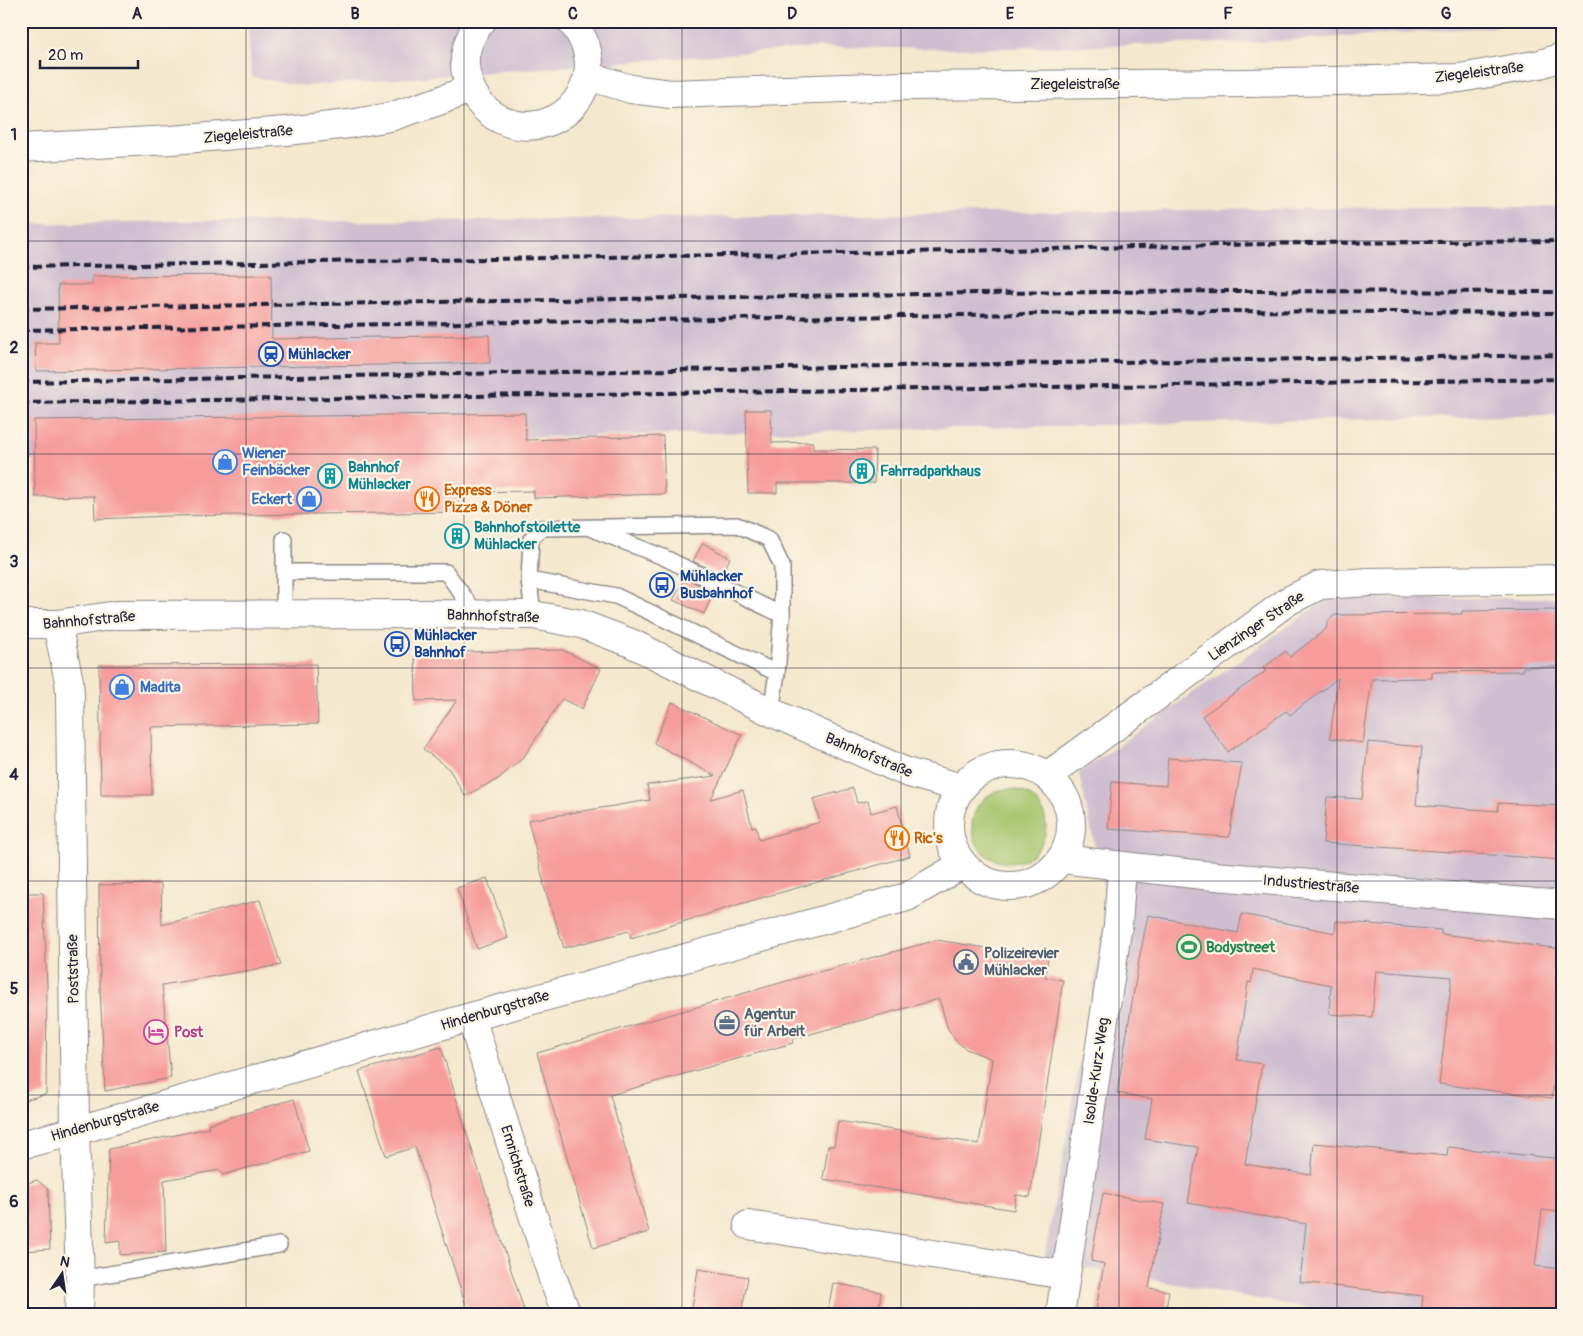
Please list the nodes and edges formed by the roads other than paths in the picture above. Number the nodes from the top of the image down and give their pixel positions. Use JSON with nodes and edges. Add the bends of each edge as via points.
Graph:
{"nodes":[{"id":1,"x":482,"y":21,"type":"edge"},
{"id":2,"x":571,"y":21,"type":"edge"},
{"id":3,"x":1562,"y":57,"type":"edge"},
{"id":4,"x":588,"y":76,"type":"junction"},
{"id":5,"x":470,"y":89,"type":"junction"},
{"id":6,"x":21,"y":148,"type":"edge"},
{"id":7,"x":585,"y":527,"type":"junction"},
{"id":8,"x":284,"y":539,"type":"dead end"},
{"id":9,"x":284,"y":572,"type":"junction"},
{"id":10,"x":1562,"y":579,"type":"edge"},
{"id":11,"x":529,"y":580,"type":"junction"},
{"id":12,"x":477,"y":614,"type":"junction"},
{"id":13,"x":782,"y":614,"type":"junction"},
{"id":14,"x":284,"y":615,"type":"junction"},
{"id":15,"x":533,"y":615,"type":"junction"},
{"id":16,"x":21,"y":624,"type":"edge"},
{"id":17,"x":57,"y":624,"type":"junction"},
{"id":18,"x":777,"y":673,"type":"junction"},
{"id":19,"x":771,"y":712,"type":"junction"},
{"id":20,"x":1047,"y":776,"type":"junction"},
{"id":21,"x":961,"y":788,"type":"junction"},
{"id":22,"x":1061,"y":859,"type":"junction"},
{"id":23,"x":962,"y":864,"type":"junction"},
{"id":24,"x":1122,"y":866,"type":"junction"},
{"id":25,"x":1562,"y":905,"type":"edge"},
{"id":26,"x":471,"y":1016,"type":"junction"},
{"id":27,"x":75,"y":1131,"type":"junction"},
{"id":28,"x":21,"y":1144,"type":"edge"},
{"id":29,"x":748,"y":1225,"type":"dead end"},
{"id":30,"x":278,"y":1245,"type":"dead end"},
{"id":31,"x":1066,"y":1275,"type":"junction"},
{"id":32,"x":80,"y":1279,"type":"junction"},
{"id":33,"x":79,"y":1315,"type":"edge"},
{"id":34,"x":567,"y":1315,"type":"edge"},
{"id":35,"x":1060,"y":1315,"type":"edge"}],
"edges":[{"from":1,"to":5,"type":"street","via":[[466,48],[465,69]]},
{"from":2,"to":4,"type":"street","via":[[582,34],[588,55]]},
{"from":3,"to":4,"type":"street","name":"Ziegeleistraße","via":[[1460,78],[1248,83],[904,86],[671,94],[631,89]]},
{"from":4,"to":5,"type":"street","via":[[581,95],[569,110],[552,120],[533,125],[514,125],[496,118]]},
{"from":5,"to":6,"type":"street","name":"Ziegeleistraße","via":[[390,117],[349,124],[286,132]]},
{"from":7,"to":11,"type":"lane","via":[[540,528],[531,539]]},
{"from":7,"to":13,"type":"lane","via":[[663,557]]},
{"from":7,"to":13,"type":"lane","via":[[737,525],[769,539],[782,566]]},
{"from":8,"to":9,"type":"lane"},
{"from":9,"to":12,"type":"lane","via":[[446,572]]},
{"from":9,"to":14,"type":"lane"},
{"from":10,"to":20,"type":"street","name":"Lienzinger Straße","via":[[1370,582],[1320,586],[1280,607]]},
{"from":11,"to":15,"type":"lane"},
{"from":11,"to":18,"type":"lane","via":[[616,596]]},
{"from":12,"to":14,"type":"street","name":"Bahnhofstraße"},
{"from":12,"to":15,"type":"street","name":"Bahnhofstraße"},
{"from":13,"to":18,"type":"lane"},
{"from":14,"to":17,"type":"street","name":"Bahnhofstraße","via":[[117,615]]},
{"from":15,"to":19,"type":"street","name":"Bahnhofstraße","via":[[581,624],[631,643]]},
{"from":16,"to":17,"type":"street","name":"Bahnhofstraße"},
{"from":17,"to":27,"type":"street","name":"Poststraße","via":[[70,694]]},
{"from":18,"to":19,"type":"lane"},
{"from":19,"to":21,"type":"street","name":"Bahnhofstraße","via":[[906,772]]},
{"from":20,"to":21,"type":"street","via":[[1030,767],[992,766],[974,774]]},
{"from":20,"to":22,"type":"street","via":[[1060,790],[1068,806],[1070,833]]},
{"from":21,"to":23,"type":"street","via":[[952,802],[949,834]]},
{"from":22,"to":23,"type":"street","via":[[1048,873],[1032,882],[1013,886],[994,884],[977,877]]},
{"from":22,"to":24,"type":"street","name":"Industriestraße"},
{"from":23,"to":26,"type":"street","name":"Hindenburgstraße","via":[[908,897]]},
{"from":24,"to":25,"type":"street","name":"Industriestraße"},
{"from":24,"to":31,"type":"street","name":"Isolde-Kurz-Weg","via":[[1118,925]]},
{"from":26,"to":27,"type":"street","name":"Hindenburgstraße"},
{"from":26,"to":34,"type":"street","name":"Emrichstraße"},
{"from":27,"to":28,"type":"street","name":"Hindenburgstraße"},
{"from":27,"to":32,"type":"street","name":"Poststraße"},
{"from":29,"to":31,"type":"street"},
{"from":30,"to":32,"type":"lane"},
{"from":31,"to":35,"type":"street","name":"Isolde-Kurz-Weg"},
{"from":32,"to":33,"type":"street","name":"Poststraße"}]}
